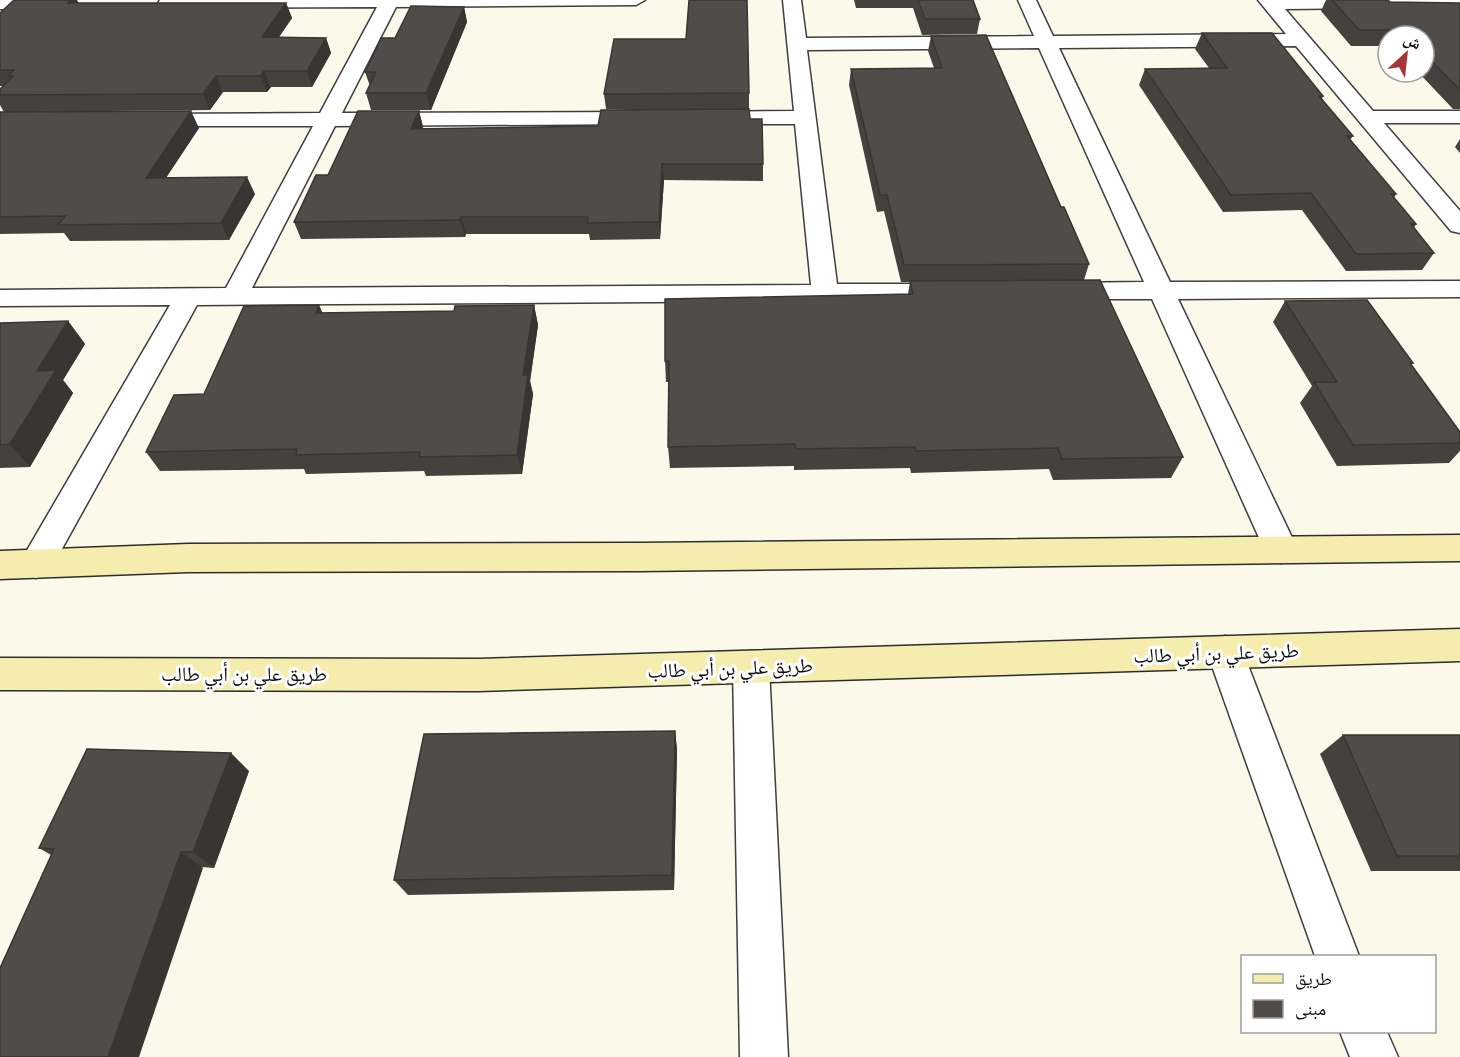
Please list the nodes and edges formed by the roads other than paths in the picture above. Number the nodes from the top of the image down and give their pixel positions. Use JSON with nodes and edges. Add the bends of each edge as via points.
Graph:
{"nodes":[{"id":1,"x":563,"y":0,"type":"edge"},
{"id":2,"x":636,"y":0,"type":"edge"},
{"id":3,"x":792,"y":0,"type":"edge"},
{"id":4,"x":1028,"y":0,"type":"edge"},
{"id":5,"x":434,"y":1,"type":"edge"},
{"id":6,"x":389,"y":2,"type":"edge"},
{"id":7,"x":1269,"y":2,"type":"edge"},
{"id":8,"x":1460,"y":2,"type":"edge"},
{"id":9,"x":153,"y":3,"type":"edge"},
{"id":10,"x":0,"y":4,"type":"edge"},
{"id":11,"x":71,"y":4,"type":"edge"},
{"id":12,"x":1301,"y":40,"type":"junction"},
{"id":13,"x":1046,"y":41,"type":"junction"},
{"id":14,"x":797,"y":44,"type":"junction"},
{"id":15,"x":805,"y":117,"type":"junction"},
{"id":16,"x":1367,"y":117,"type":"junction"},
{"id":17,"x":1460,"y":117,"type":"edge"},
{"id":18,"x":662,"y":118,"type":"edge"},
{"id":19,"x":685,"y":118,"type":"edge"},
{"id":20,"x":326,"y":119,"type":"junction"},
{"id":21,"x":128,"y":120,"type":"edge"},
{"id":22,"x":1460,"y":226,"type":"edge"},
{"id":23,"x":1460,"y":289,"type":"edge"},
{"id":24,"x":1161,"y":290,"type":"junction"},
{"id":25,"x":975,"y":291,"type":"edge"},
{"id":26,"x":1033,"y":291,"type":"edge"},
{"id":27,"x":825,"y":292,"type":"junction"},
{"id":28,"x":235,"y":296,"type":"junction"},
{"id":29,"x":188,"y":297,"type":"junction"},
{"id":30,"x":0,"y":298,"type":"edge"},
{"id":31,"x":1460,"y":548,"type":"edge"},
{"id":32,"x":1281,"y":550,"type":"junction"},
{"id":33,"x":36,"y":564,"type":"junction"},
{"id":34,"x":0,"y":565,"type":"edge"},
{"id":35,"x":1460,"y":645,"type":"edge"},
{"id":36,"x":1225,"y":652,"type":"junction"},
{"id":37,"x":751,"y":667,"type":"junction"},
{"id":38,"x":0,"y":674,"type":"edge"},
{"id":39,"x":1336,"y":955,"type":"edge"},
{"id":40,"x":1364,"y":1033,"type":"edge"},
{"id":41,"x":764,"y":1057,"type":"edge"},
{"id":42,"x":1374,"y":1057,"type":"edge"}],
"edges":[{"from":1,"to":2,"type":"street"},
{"from":1,"to":5,"type":"street"},
{"from":3,"to":14,"type":"street"},
{"from":4,"to":13,"type":"street"},
{"from":5,"to":6,"type":"street"},
{"from":6,"to":9,"type":"street"},
{"from":6,"to":20,"type":"street"},
{"from":7,"to":8,"type":"street"},
{"from":7,"to":12,"type":"street"},
{"from":10,"to":11,"type":"street"},
{"from":12,"to":13,"type":"street"},
{"from":12,"to":16,"type":"street"},
{"from":13,"to":14,"type":"street"},
{"from":13,"to":24,"type":"street"},
{"from":14,"to":15,"type":"street"},
{"from":15,"to":19,"type":"street"},
{"from":15,"to":27,"type":"street"},
{"from":16,"to":17,"type":"street"},
{"from":16,"to":22,"type":"street"},
{"from":18,"to":20,"type":"street"},
{"from":20,"to":21,"type":"street"},
{"from":20,"to":28,"type":"street"},
{"from":23,"to":24,"type":"street"},
{"from":24,"to":26,"type":"street"},
{"from":24,"to":32,"type":"street"},
{"from":25,"to":27,"type":"street"},
{"from":27,"to":28,"type":"street"},
{"from":28,"to":29,"type":"street"},
{"from":29,"to":30,"type":"street"},
{"from":29,"to":33,"type":"street"},
{"from":31,"to":32,"type":"main road"},
{"from":32,"to":33,"type":"main road","via":[[639,558],[188,558]]},
{"from":33,"to":34,"type":"main road"},
{"from":35,"to":36,"type":"main road","name":"طريق علي بن أبي طالب"},
{"from":36,"to":37,"type":"main road","name":"طريق علي بن أبي طالب"},
{"from":36,"to":39,"type":"street"},
{"from":37,"to":38,"type":"main road","name":"طريق علي بن أبي طالب","via":[[479,675]]},
{"from":37,"to":41,"type":"street"},
{"from":40,"to":42,"type":"street"}]}
